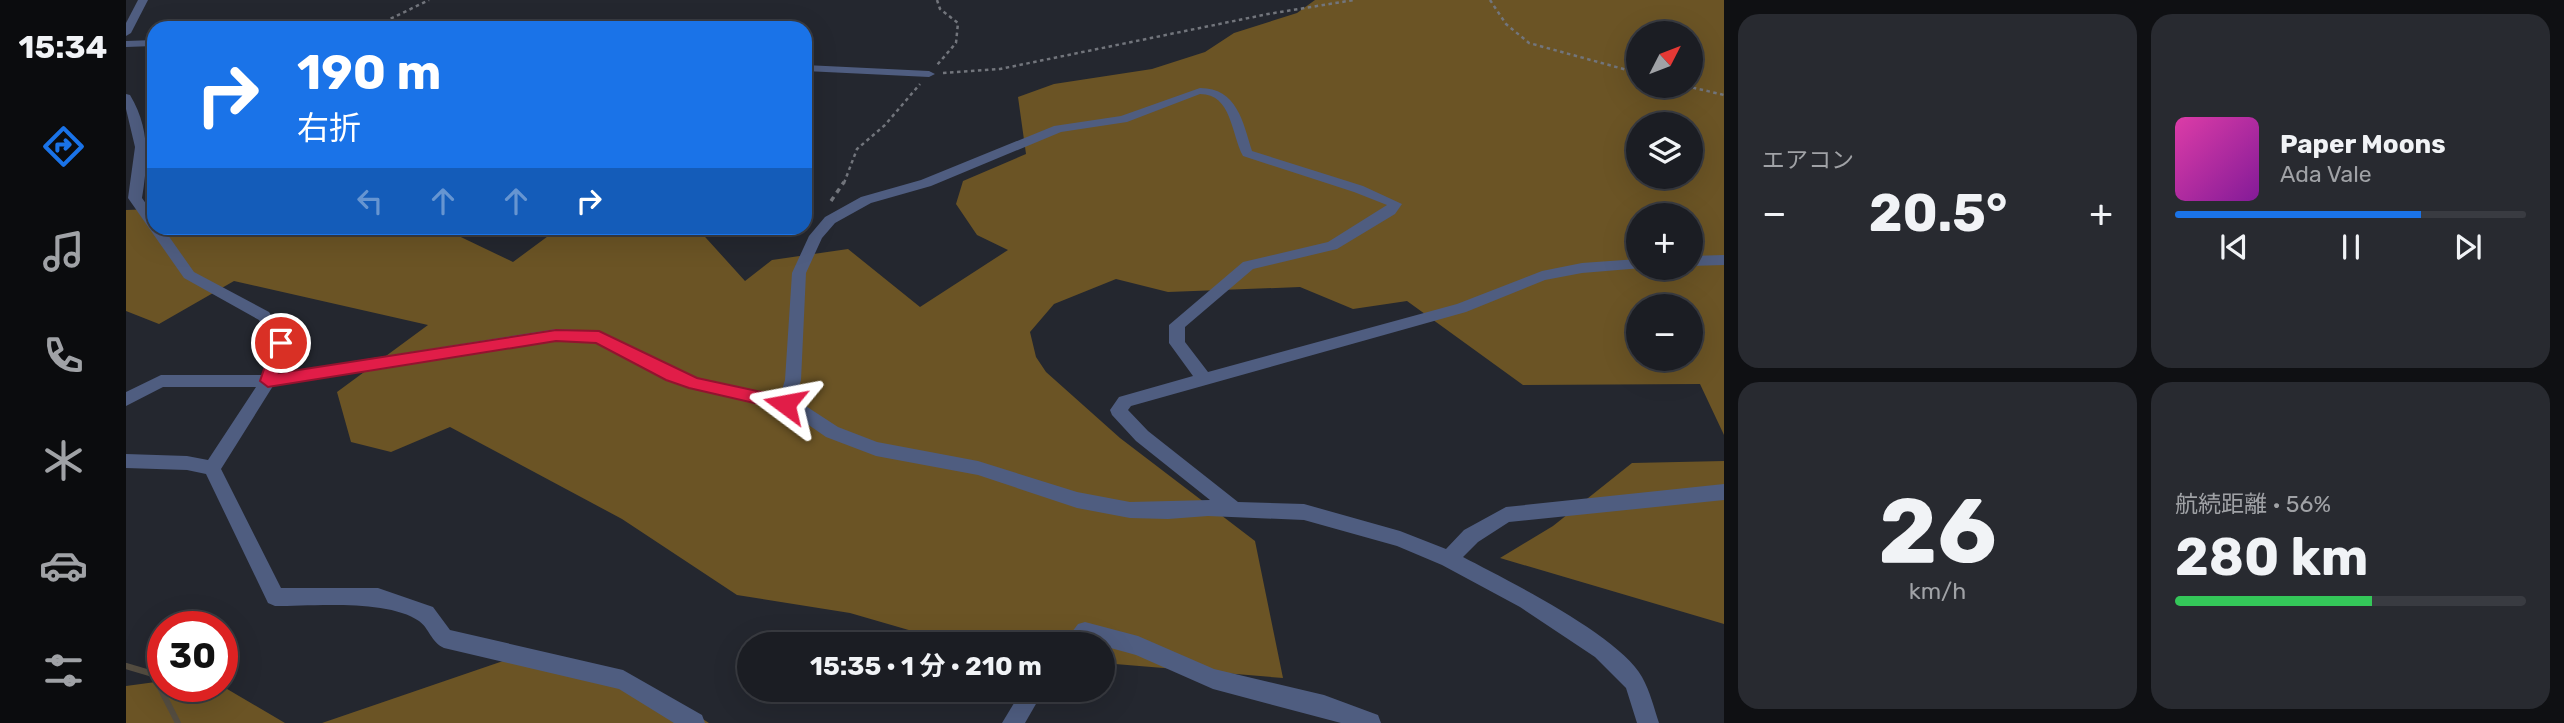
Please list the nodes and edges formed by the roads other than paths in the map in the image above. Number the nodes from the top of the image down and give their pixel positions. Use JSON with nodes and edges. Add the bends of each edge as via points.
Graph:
{"nodes":[{"id":1,"x":143,"y":0,"type":"edge"},
{"id":2,"x":126,"y":33,"type":"edge"},
{"id":3,"x":147,"y":43,"type":"edge"},
{"id":4,"x":126,"y":44,"type":"edge"},
{"id":5,"x":812,"y":68,"type":"edge"},
{"id":6,"x":929,"y":74,"type":"road end"},
{"id":7,"x":126,"y":97,"type":"edge"},
{"id":8,"x":131,"y":199,"type":"edge"},
{"id":9,"x":147,"y":217,"type":"edge"},
{"id":10,"x":161,"y":235,"type":"edge"},
{"id":11,"x":1703,"y":261,"type":"edge"},
{"id":12,"x":1724,"y":261,"type":"edge"},
{"id":13,"x":1626,"y":265,"type":"edge"},
{"id":14,"x":1204,"y":379,"type":"junction"},
{"id":15,"x":268,"y":381,"type":"junction"},
{"id":16,"x":126,"y":400,"type":"edge"},
{"id":17,"x":785,"y":404,"type":"junction"},
{"id":18,"x":126,"y":461,"type":"edge"},
{"id":19,"x":212,"y":468,"type":"junction"},
{"id":20,"x":1724,"y":492,"type":"edge"},
{"id":21,"x":1234,"y":509,"type":"junction"},
{"id":22,"x":1449,"y":559,"type":"junction"},
{"id":23,"x":1115,"y":639,"type":"edge"},
{"id":24,"x":1026,"y":702,"type":"edge"},
{"id":25,"x":694,"y":723,"type":"edge"},
{"id":26,"x":1013,"y":723,"type":"edge"},
{"id":27,"x":1370,"y":723,"type":"edge"},
{"id":28,"x":1648,"y":723,"type":"edge"}],
"edges":[{"from":1,"to":2,"type":"street"},
{"from":3,"to":4,"type":"street"},
{"from":5,"to":6,"type":"street"},
{"from":7,"to":8,"type":"street","via":[[144,150]]},
{"from":8,"to":9,"type":"street"},
{"from":10,"to":15,"type":"street","via":[[189,275],[264,316],[281,343]]},
{"from":11,"to":12,"type":"street"},
{"from":13,"to":14,"type":"street","via":[[1542,275],[1461,307]]},
{"from":14,"to":17,"type":"street","via":[[1177,343],[1177,325],[1248,265],[1332,246],[1395,204],[1363,188],[1284,169],[1247,153],[1233,111],[1210,91],[1186,94],[1123,118],[1058,129],[926,183],[866,200],[830,220],[799,273],[793,380]]},
{"from":14,"to":21,"type":"street","via":[[1125,401],[1118,410],[1142,436]]},
{"from":15,"to":16,"type":"street","via":[[162,381]]},
{"from":15,"to":17,"type":"street","via":[[556,335],[599,337],[695,384]]},
{"from":15,"to":19,"type":"street"},
{"from":17,"to":21,"type":"street","via":[[832,432],[876,449],[978,468],[1077,500],[1130,510]]},
{"from":18,"to":19,"type":"street"},
{"from":19,"to":25,"type":"street","via":[[275,597],[378,597],[426,614],[444,638],[623,680]]},
{"from":20,"to":22,"type":"street","via":[[1506,515],[1471,536]]},
{"from":21,"to":22,"type":"street","via":[[1304,512],[1400,539]]},
{"from":22,"to":28,"type":"street","via":[[1527,601],[1602,650],[1634,682]]},
{"from":23,"to":27,"type":"street","via":[[1213,680],[1324,706]]},
{"from":24,"to":26,"type":"street"}]}
